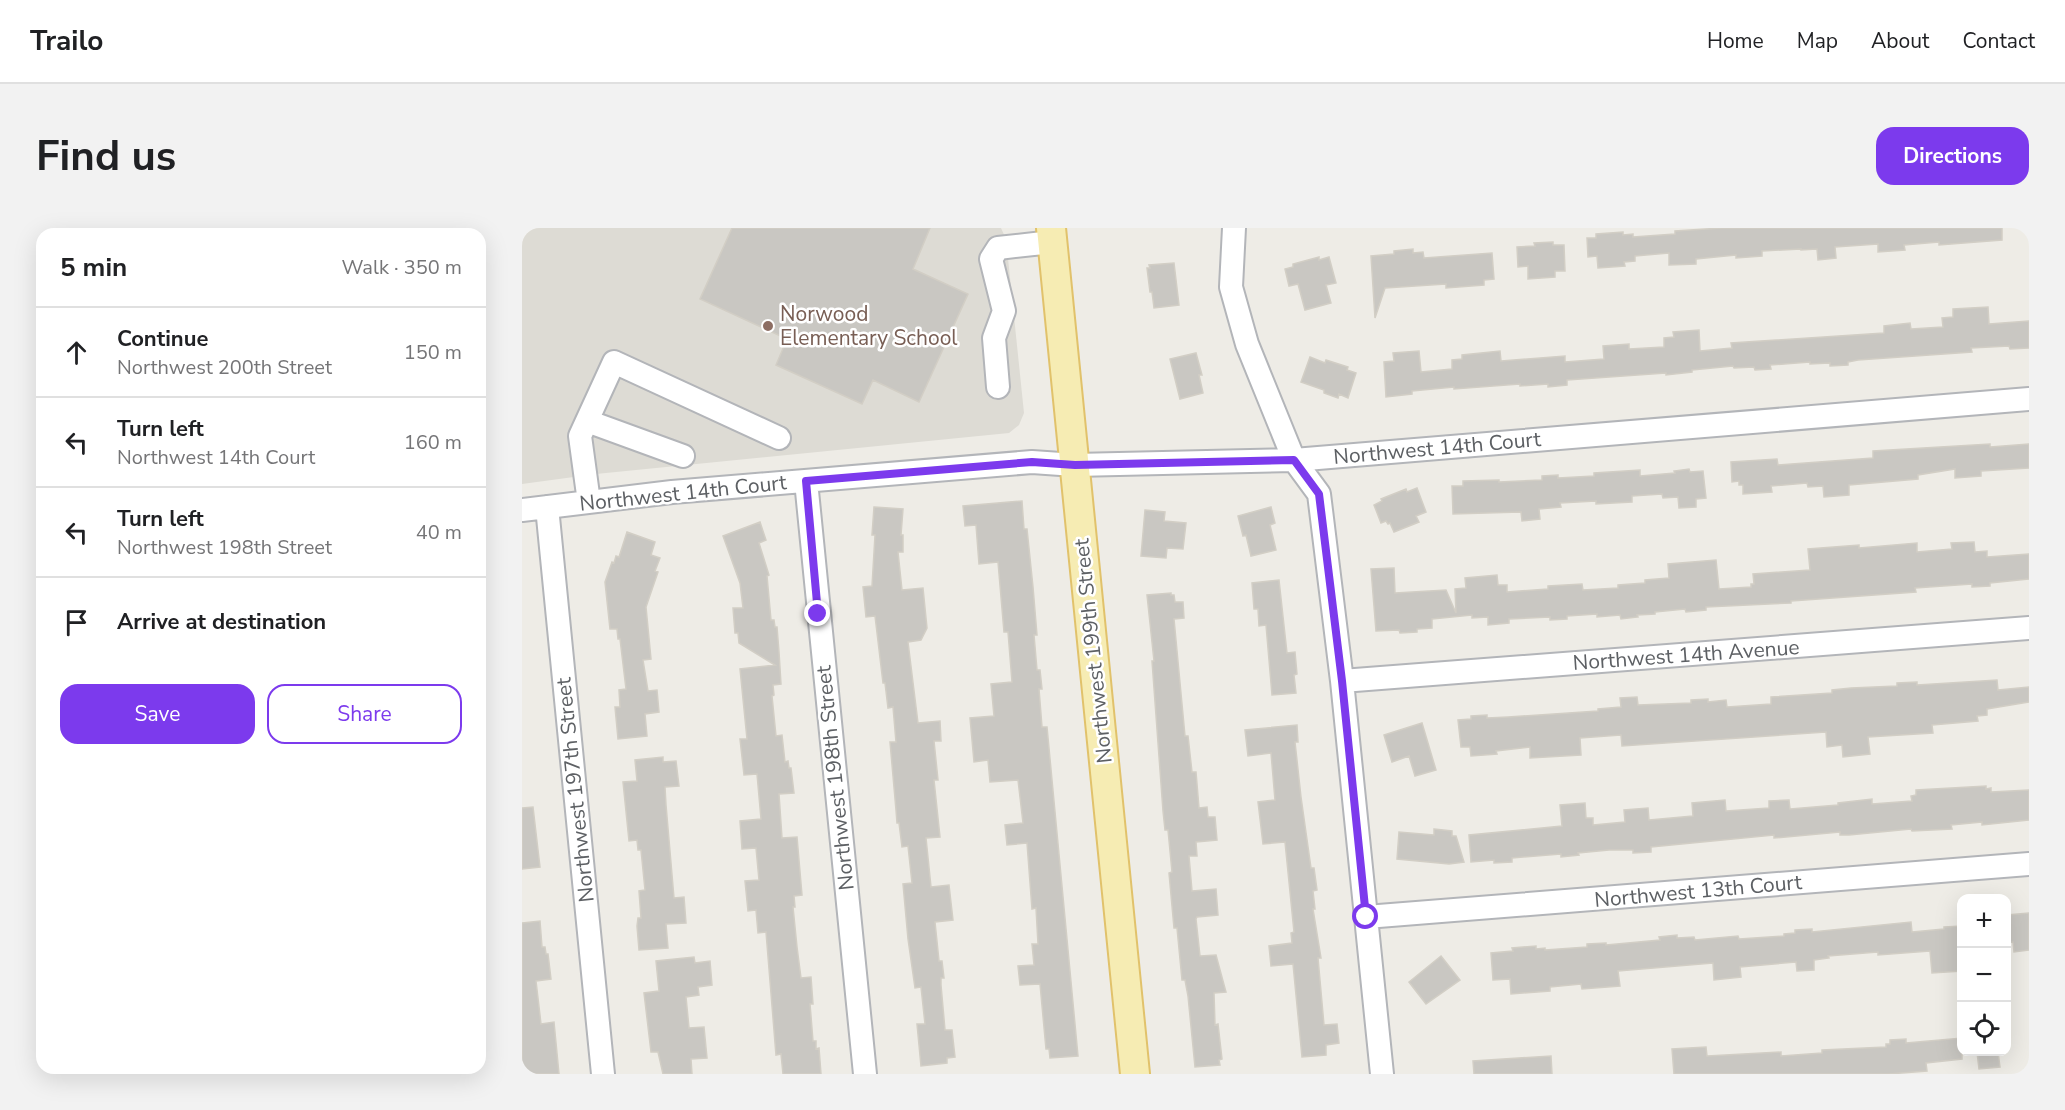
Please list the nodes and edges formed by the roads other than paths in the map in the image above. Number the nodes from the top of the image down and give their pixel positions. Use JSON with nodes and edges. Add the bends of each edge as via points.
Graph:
{"nodes":[{"id":1,"x":1234,"y":228,"type":"edge"},
{"id":2,"x":1052,"y":235,"type":"edge"},
{"id":3,"x":998,"y":387,"type":"dead end"},
{"id":4,"x":2029,"y":399,"type":"edge"},
{"id":5,"x":587,"y":421,"type":"junction"},
{"id":6,"x":779,"y":438,"type":"dead end"},
{"id":7,"x":682,"y":456,"type":"dead end"},
{"id":8,"x":1294,"y":460,"type":"junction"},
{"id":9,"x":1075,"y":465,"type":"junction"},
{"id":10,"x":806,"y":481,"type":"junction"},
{"id":11,"x":590,"y":502,"type":"junction"},
{"id":12,"x":547,"y":507,"type":"junction"},
{"id":13,"x":522,"y":510,"type":"edge"},
{"id":14,"x":2029,"y":628,"type":"edge"},
{"id":15,"x":1342,"y":681,"type":"junction"},
{"id":16,"x":2029,"y":864,"type":"edge"},
{"id":17,"x":1366,"y":917,"type":"junction"},
{"id":18,"x":603,"y":1074,"type":"edge"},
{"id":19,"x":865,"y":1074,"type":"edge"},
{"id":20,"x":1135,"y":1074,"type":"edge"},
{"id":21,"x":1382,"y":1074,"type":"edge"}],
"edges":[{"from":1,"to":8,"type":"street","via":[[1231,287],[1247,344]]},
{"from":2,"to":3,"type":"street","via":[[998,248],[991,258],[1004,311],[994,338]]},
{"from":2,"to":9,"type":"main road","name":"Northwest 199th Street"},
{"from":4,"to":8,"type":"street","name":"Northwest 14th Court"},
{"from":5,"to":6,"type":"street","via":[[614,362]]},
{"from":5,"to":7,"type":"street"},
{"from":5,"to":11,"type":"street","via":[[580,436]]},
{"from":8,"to":9,"type":"street","name":"Northwest 14th Court"},
{"from":8,"to":15,"type":"street","via":[[1319,494]]},
{"from":9,"to":10,"type":"street","name":"Northwest 14th Court","via":[[1032,462]]},
{"from":9,"to":20,"type":"main road","name":"Northwest 199th Street"},
{"from":10,"to":11,"type":"street","name":"Northwest 14th Court"},
{"from":10,"to":19,"type":"street","name":"Northwest 198th Street"},
{"from":11,"to":12,"type":"street","name":"Northwest 14th Court"},
{"from":12,"to":13,"type":"street","name":"Northwest 14th Court"},
{"from":12,"to":18,"type":"street","name":"Northwest 197th Street"},
{"from":14,"to":15,"type":"street","name":"Northwest 14th Avenue"},
{"from":15,"to":17,"type":"street"},
{"from":16,"to":17,"type":"street","name":"Northwest 13th Court"},
{"from":17,"to":21,"type":"street"}]}
